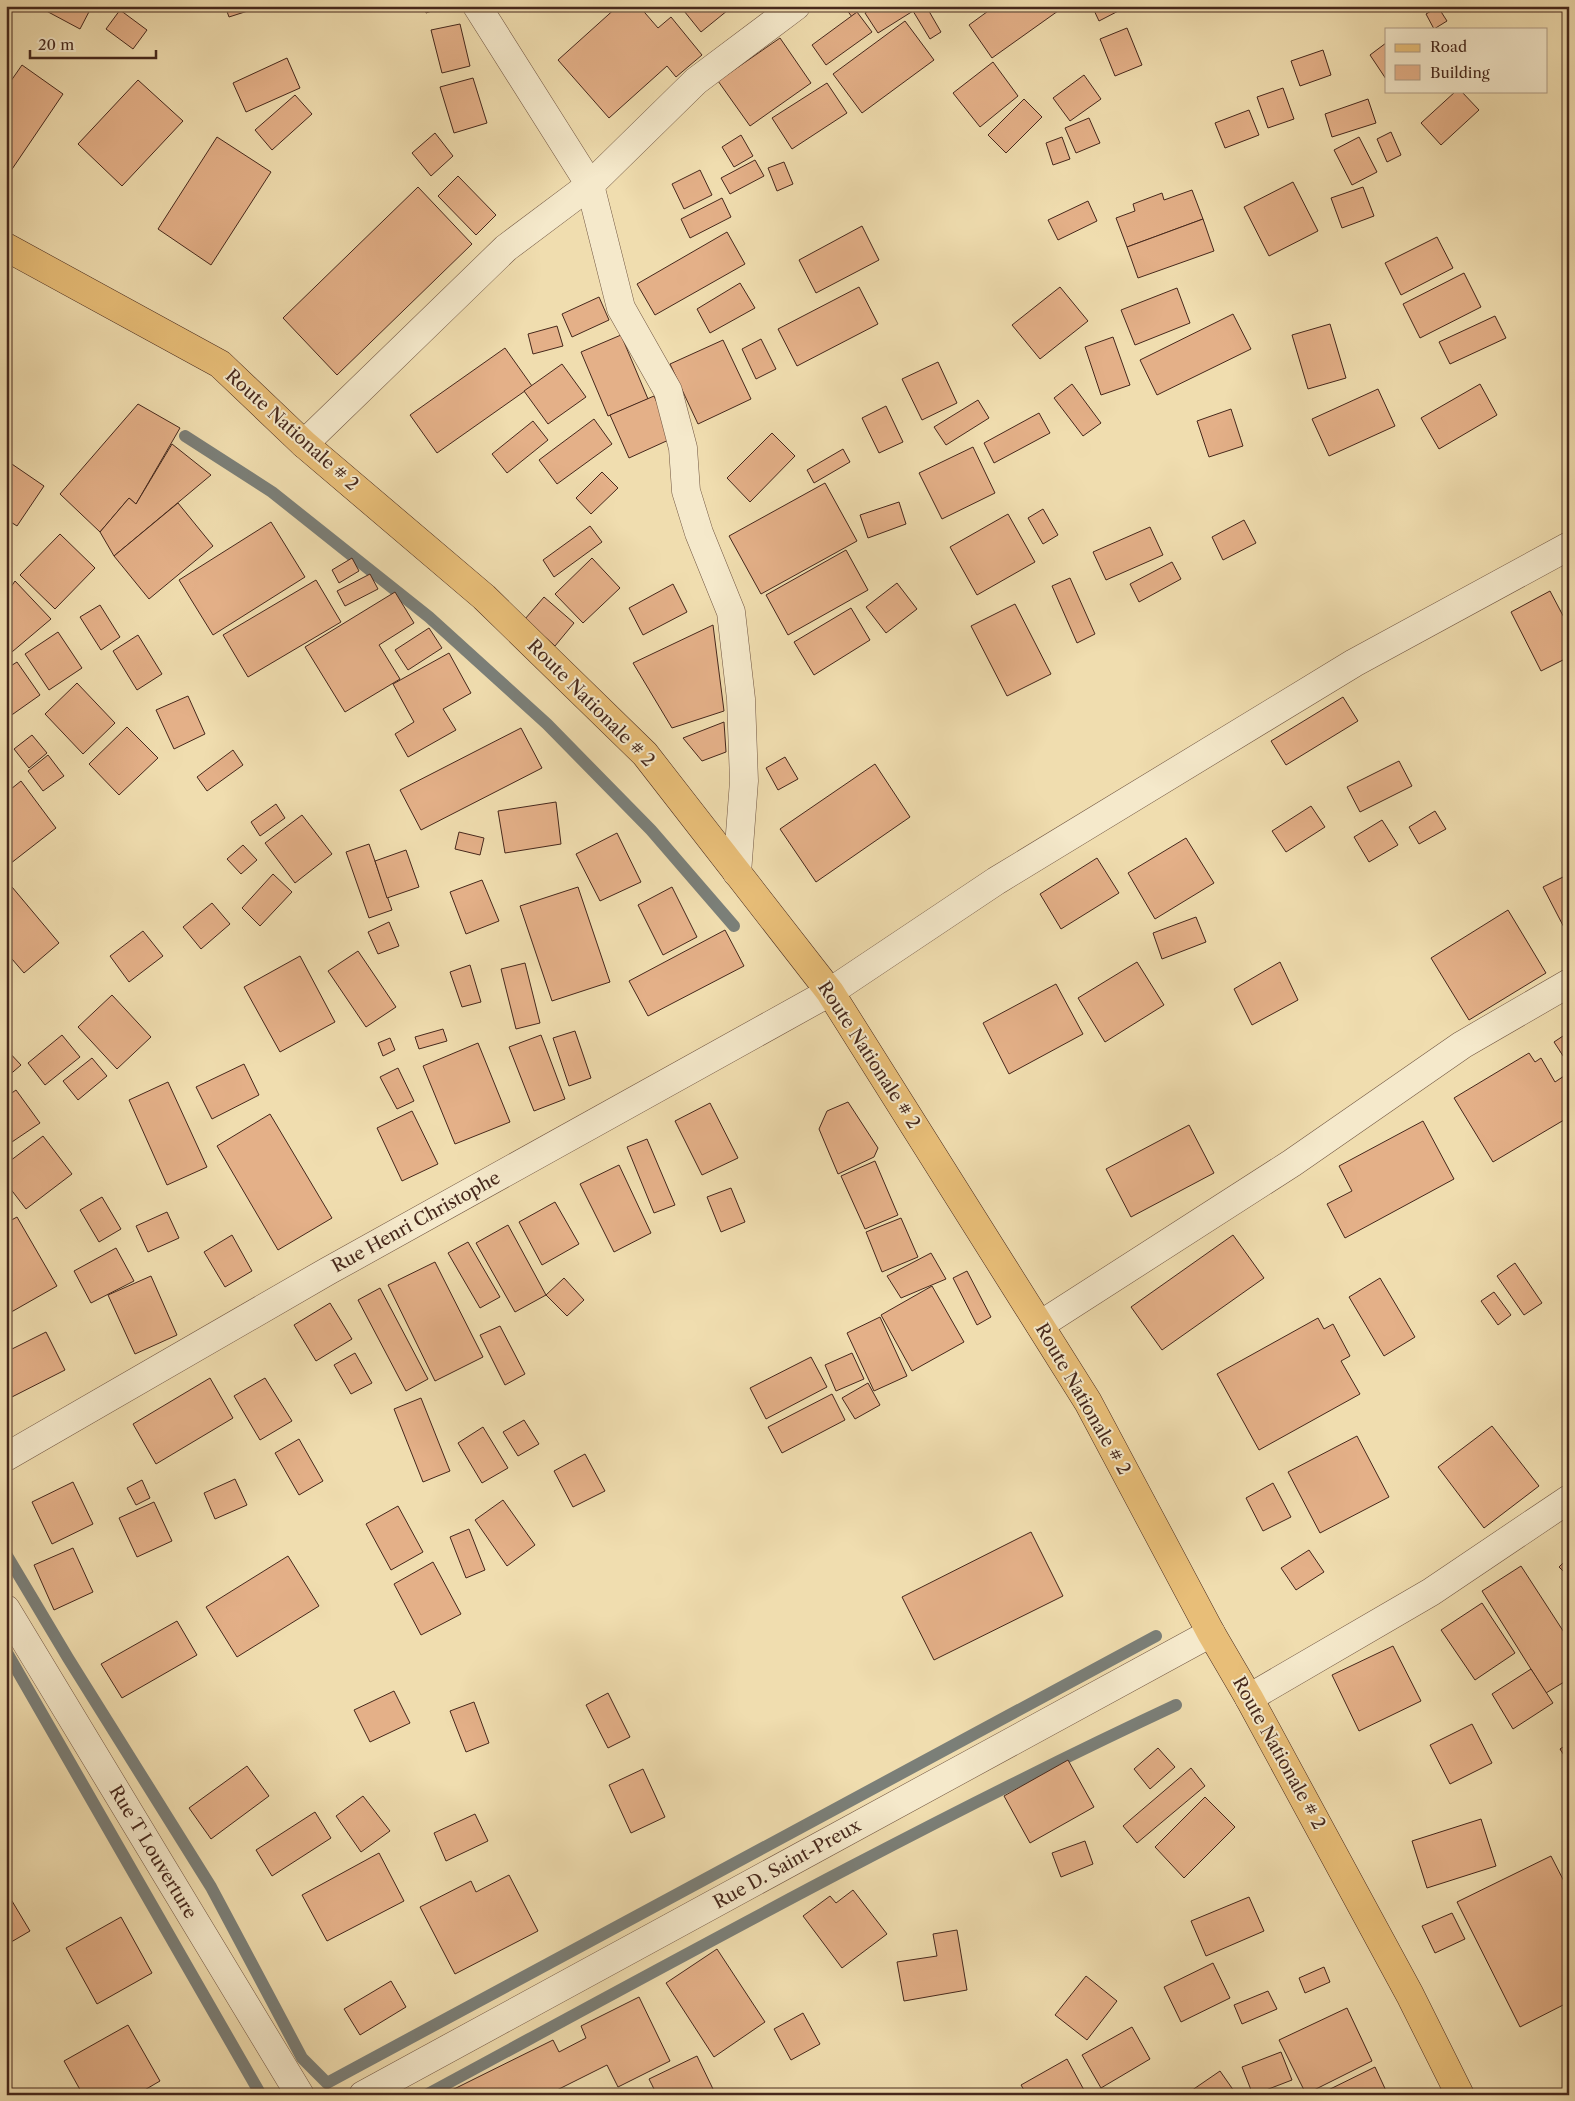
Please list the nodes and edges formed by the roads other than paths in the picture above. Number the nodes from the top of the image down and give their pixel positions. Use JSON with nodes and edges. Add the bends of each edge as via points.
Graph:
{"nodes":[{"id":1,"x":477,"y":6,"type":"edge"},
{"id":2,"x":796,"y":6,"type":"edge"},
{"id":3,"x":590,"y":185,"type":"junction"},
{"id":4,"x":6,"y":247,"type":"edge"},
{"id":5,"x":304,"y":444,"type":"junction"},
{"id":6,"x":1569,"y":546,"type":"edge"},
{"id":7,"x":737,"y":872,"type":"junction"},
{"id":8,"x":1569,"y":983,"type":"edge"},
{"id":9,"x":830,"y":992,"type":"junction"},
{"id":10,"x":1040,"y":1324,"type":"junction"},
{"id":11,"x":6,"y":1457,"type":"edge"},
{"id":12,"x":1569,"y":1499,"type":"edge"},
{"id":13,"x":6,"y":1609,"type":"edge"},
{"id":14,"x":1211,"y":1633,"type":"junction"},
{"id":15,"x":1250,"y":1698,"type":"junction"},
{"id":16,"x":300,"y":2095,"type":"edge"},
{"id":17,"x":363,"y":2095,"type":"edge"},
{"id":18,"x":1460,"y":2095,"type":"edge"}],
"edges":[{"from":1,"to":3,"type":"street"},
{"from":2,"to":3,"type":"street","via":[[696,81]]},
{"from":3,"to":5,"type":"street","via":[[506,248]]},
{"from":3,"to":7,"type":"street","via":[[621,308],[668,391],[683,448],[686,491],[731,612],[741,699],[744,781]]},
{"from":4,"to":5,"type":"main road","name":"Route Nationale # 2","via":[[220,364]]},
{"from":5,"to":7,"type":"main road","name":"Route Nationale # 2","via":[[484,598],[646,754]]},
{"from":6,"to":9,"type":"street","name":"Rue Henri Christophe","via":[[1354,663],[996,881]]},
{"from":7,"to":9,"type":"main road","name":"Route Nationale # 2"},
{"from":8,"to":10,"type":"street","via":[[1462,1045],[1292,1163]]},
{"from":9,"to":10,"type":"main road","name":"Route Nationale # 2"},
{"from":9,"to":11,"type":"street","name":"Rue Henri Christophe","via":[[328,1271]]},
{"from":10,"to":14,"type":"main road","name":"Route Nationale # 2","via":[[1088,1402]]},
{"from":12,"to":15,"type":"street","via":[[1431,1592]]},
{"from":13,"to":16,"type":"street","name":"Rue T Louverture"},
{"from":14,"to":15,"type":"main road","name":"Route Nationale # 2"},
{"from":14,"to":17,"type":"street","name":"Rue D. Saint-Preux"},
{"from":15,"to":18,"type":"main road","name":"Route Nationale # 2","via":[[1410,1995]]}]}
